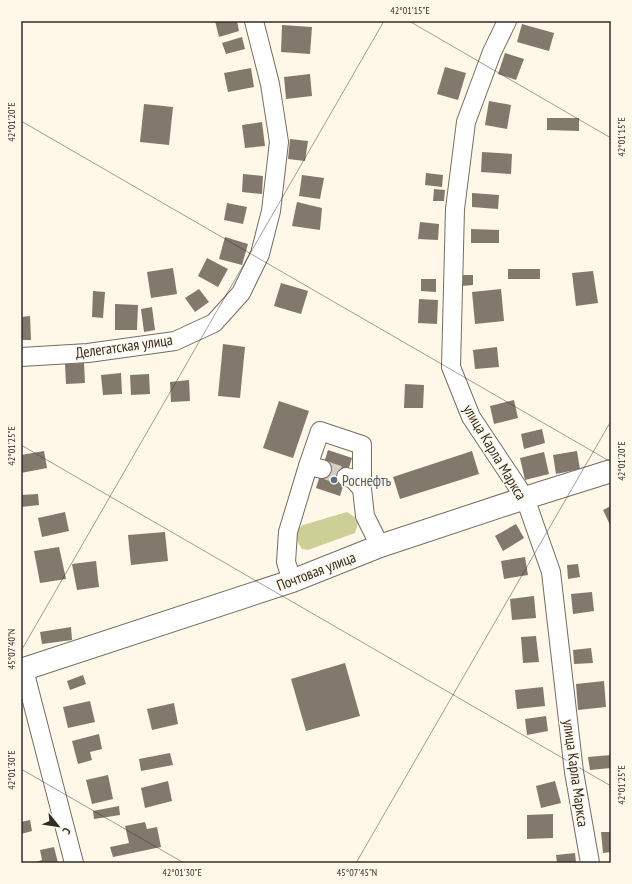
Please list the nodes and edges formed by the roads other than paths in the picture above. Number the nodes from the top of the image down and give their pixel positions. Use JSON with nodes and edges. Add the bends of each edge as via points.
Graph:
{"nodes":[{"id":1,"x":254,"y":21,"type":"edge"},
{"id":2,"x":507,"y":21,"type":"edge"},
{"id":3,"x":21,"y":357,"type":"edge"},
{"id":4,"x":611,"y":471,"type":"edge"},
{"id":5,"x":346,"y":477,"type":"tunnel mouth"},
{"id":6,"x":362,"y":489,"type":"junction"},
{"id":7,"x":525,"y":498,"type":"junction"},
{"id":8,"x":380,"y":546,"type":"junction"},
{"id":9,"x":292,"y":581,"type":"junction"},
{"id":10,"x":22,"y":665,"type":"edge"},
{"id":11,"x":74,"y":863,"type":"edge"},
{"id":12,"x":590,"y":863,"type":"edge"}],
"edges":[{"from":1,"to":3,"type":"street","name":"Делегатская улица","via":[[270,84],[279,142],[271,211],[264,240],[241,293],[214,322],[175,341],[88,353]]},
{"from":2,"to":7,"type":"street","name":"улица Карла Маркса","via":[[492,52],[466,122],[455,209],[451,367],[470,416]]},
{"from":4,"to":7,"type":"main road","name":"Почтовая улица"},
{"from":5,"to":6,"type":"street","via":[[353,479]]},
{"from":6,"to":8,"type":"street","via":[[366,516]]},
{"from":6,"to":9,"type":"street","via":[[362,445],[320,431],[315,467],[288,532],[286,562]]},
{"from":7,"to":8,"type":"main road","name":"Почтовая улица"},
{"from":7,"to":12,"type":"street","name":"улица Карла Маркса","via":[[551,572],[574,772]]},
{"from":8,"to":9,"type":"main road","name":"Почтовая улица"},
{"from":9,"to":10,"type":"main road","name":"Почтовая улица"},
{"from":10,"to":11,"type":"street"}]}
